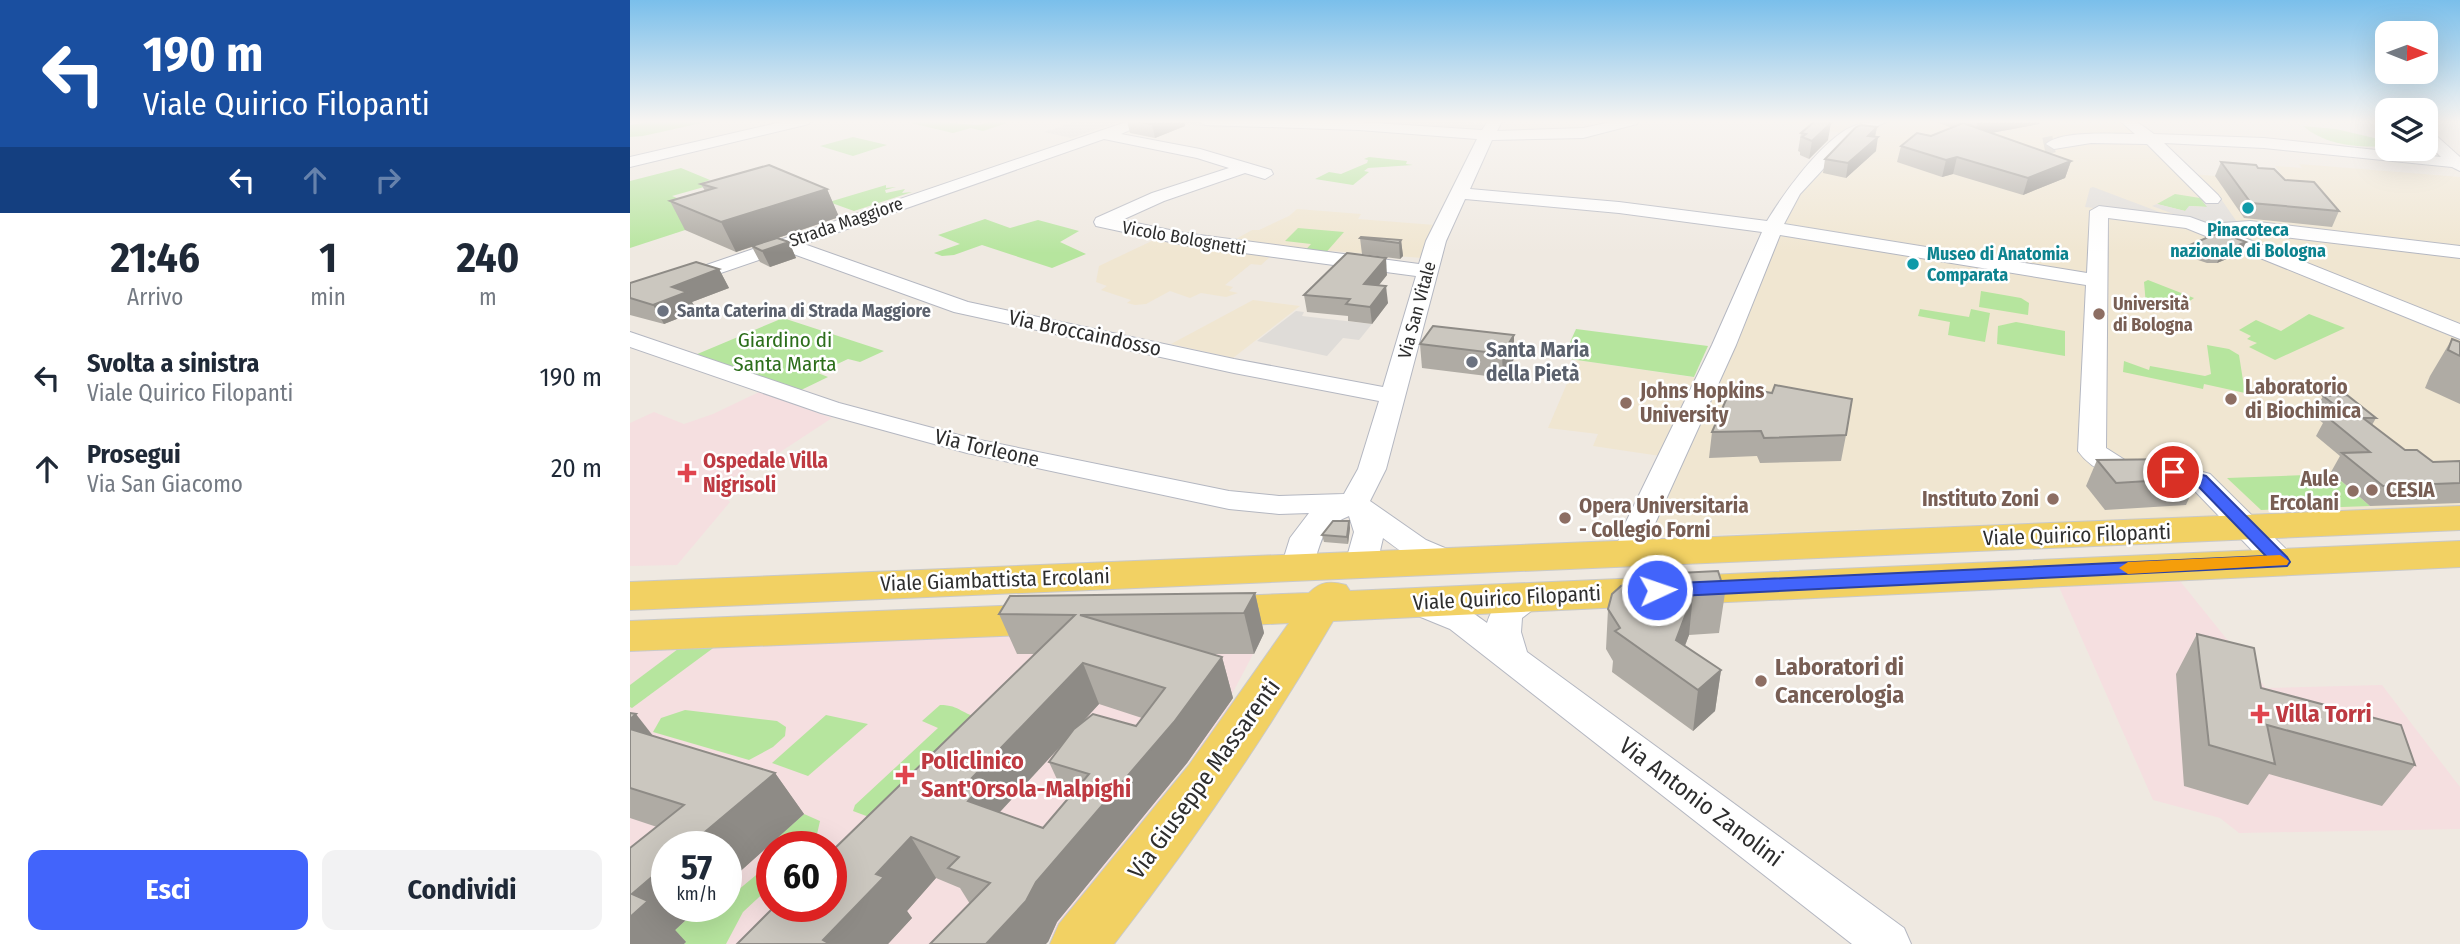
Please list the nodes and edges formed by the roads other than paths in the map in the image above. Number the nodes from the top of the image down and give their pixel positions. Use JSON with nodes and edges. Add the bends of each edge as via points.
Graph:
{"nodes":[{"id":1,"x":1014,"y":165,"type":"edge"},
{"id":2,"x":1233,"y":165,"type":"edge"},
{"id":3,"x":1472,"y":165,"type":"edge"},
{"id":4,"x":1817,"y":165,"type":"edge"},
{"id":5,"x":2177,"y":165,"type":"edge"},
{"id":6,"x":1245,"y":169,"type":"junction"},
{"id":7,"x":1265,"y":174,"type":"dead end"},
{"id":8,"x":1458,"y":193,"type":"junction"},
{"id":9,"x":2212,"y":199,"type":"dead end"},
{"id":10,"x":2189,"y":223,"type":"junction"},
{"id":11,"x":2235,"y":228,"type":"junction"},
{"id":12,"x":1774,"y":229,"type":"junction"},
{"id":13,"x":784,"y":244,"type":"junction"},
{"id":14,"x":2460,"y":252,"type":"edge"},
{"id":15,"x":2268,"y":254,"type":"junction"},
{"id":16,"x":1426,"y":271,"type":"junction"},
{"id":17,"x":2097,"y":281,"type":"junction"},
{"id":18,"x":630,"y":298,"type":"edge"},
{"id":19,"x":2460,"y":332,"type":"edge"},
{"id":20,"x":630,"y":339,"type":"edge"},
{"id":21,"x":1394,"y":396,"type":"junction"},
{"id":22,"x":1359,"y":508,"type":"junction"},
{"id":23,"x":2460,"y":518,"type":"edge"},
{"id":24,"x":2247,"y":527,"type":"junction"},
{"id":25,"x":1630,"y":553,"type":"junction"},
{"id":26,"x":2460,"y":554,"type":"edge"},
{"id":27,"x":1448,"y":561,"type":"junction"},
{"id":28,"x":2281,"y":562,"type":"junction"},
{"id":29,"x":1361,"y":564,"type":"junction"},
{"id":30,"x":1309,"y":587,"type":"junction"},
{"id":31,"x":630,"y":596,"type":"edge"},
{"id":32,"x":1527,"y":597,"type":"junction"},
{"id":33,"x":1416,"y":602,"type":"junction"},
{"id":34,"x":1168,"y":613,"type":"edge"},
{"id":35,"x":1086,"y":617,"type":"edge"},
{"id":36,"x":630,"y":636,"type":"edge"},
{"id":37,"x":1513,"y":661,"type":"junction"},
{"id":38,"x":1079,"y":944,"type":"edge"},
{"id":39,"x":1888,"y":944,"type":"edge"}],
"edges":[{"from":1,"to":13,"type":"street","name":"Strada Maggiore"},
{"from":2,"to":6,"type":"street"},
{"from":3,"to":8,"type":"street","name":"Via San Vitale"},
{"from":4,"to":12,"type":"street","via":[[1793,192]]},
{"from":5,"to":9,"type":"street"},
{"from":6,"to":7,"type":"street"},
{"from":6,"to":16,"type":"street","name":"Vicolo Bolognetti","via":[[1158,197],[1103,222],[1164,236]]},
{"from":8,"to":12,"type":"street"},
{"from":8,"to":16,"type":"street","name":"Via San Vitale"},
{"from":10,"to":11,"type":"street"},
{"from":10,"to":15,"type":"street"},
{"from":10,"to":17,"type":"street","via":[[2099,211]]},
{"from":11,"to":14,"type":"street"},
{"from":11,"to":15,"type":"street"},
{"from":12,"to":17,"type":"street"},
{"from":12,"to":25,"type":"street"},
{"from":13,"to":18,"type":"street","name":"Strada Maggiore"},
{"from":13,"to":21,"type":"street","name":"Via Broccaindosso","via":[[962,307]]},
{"from":15,"to":19,"type":"street"},
{"from":16,"to":21,"type":"street","name":"Via San Vitale"},
{"from":17,"to":24,"type":"street","via":[[2092,451],[2118,469],[2193,475]]},
{"from":20,"to":22,"type":"street","name":"Via Torleone","via":[[830,408],[967,445],[1229,500]]},
{"from":21,"to":22,"type":"street","name":"Via San Vitale"},
{"from":22,"to":27,"type":"street","via":[[1415,547]]},
{"from":22,"to":29,"type":"street","via":[[1369,532]]},
{"from":22,"to":30,"type":"street","via":[[1331,512],[1316,521],[1304,537]]},
{"from":23,"to":24,"type":"main road","name":"Viale Quirico Filopanti"},
{"from":24,"to":25,"type":"main road","name":"Viale Quirico Filopanti"},
{"from":24,"to":28,"type":"street"},
{"from":25,"to":27,"type":"main road","name":"Viale Quirico Filopanti"},
{"from":26,"to":28,"type":"main road","name":"Viale Quirico Filopanti"},
{"from":27,"to":29,"type":"main road","name":"Viale Quirico Filopanti"},
{"from":28,"to":32,"type":"main road","name":"Viale Quirico Filopanti"},
{"from":29,"to":30,"type":"main road","name":"Via Giuseppe Massarenti"},
{"from":30,"to":31,"type":"main road","name":"Viale Giambattista Ercolani"},
{"from":30,"to":33,"type":"main road","name":"Viale Quirico Filopanti"},
{"from":30,"to":34,"type":"main road"},
{"from":30,"to":38,"type":"main road","name":"Via Giuseppe Massarenti","via":[[1243,730]]},
{"from":32,"to":33,"type":"main road","name":"Viale Quirico Filopanti"},
{"from":32,"to":37,"type":"street","via":[[1512,607],[1502,627]]},
{"from":33,"to":37,"type":"street","name":"Via Antonio Zanolini","via":[[1451,614]]},
{"from":35,"to":36,"type":"main road","name":"Viale Giambattista Ercolani"},
{"from":37,"to":39,"type":"street","name":"Via Antonio Zanolini"}]}
